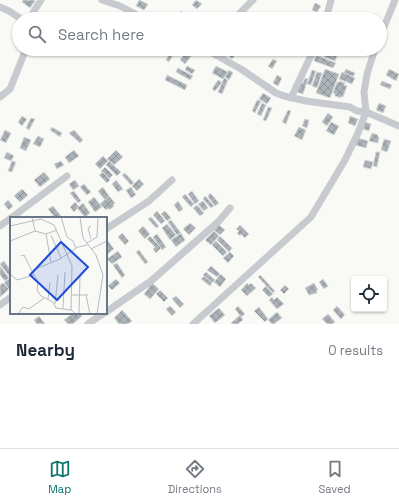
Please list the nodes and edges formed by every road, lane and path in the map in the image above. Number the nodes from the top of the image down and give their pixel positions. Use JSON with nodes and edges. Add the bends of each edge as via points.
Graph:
{"nodes":[{"id":1,"x":41,"y":0,"type":"edge"},
{"id":2,"x":102,"y":0,"type":"edge"},
{"id":3,"x":253,"y":0,"type":"edge"},
{"id":4,"x":331,"y":0,"type":"edge"},
{"id":5,"x":395,"y":0,"type":"edge"},
{"id":6,"x":0,"y":7,"type":"edge"},
{"id":7,"x":34,"y":12,"type":"edge"},
{"id":8,"x":132,"y":12,"type":"edge"},
{"id":9,"x":241,"y":12,"type":"edge"},
{"id":10,"x":328,"y":12,"type":"edge"},
{"id":11,"x":12,"y":13,"type":"edge"},
{"id":12,"x":387,"y":20,"type":"edge"},
{"id":13,"x":23,"y":56,"type":"edge"},
{"id":14,"x":219,"y":56,"type":"edge"},
{"id":15,"x":311,"y":56,"type":"edge"},
{"id":16,"x":373,"y":56,"type":"edge"},
{"id":17,"x":364,"y":94,"type":"junction"},
{"id":18,"x":0,"y":97,"type":"edge"},
{"id":19,"x":291,"y":98,"type":"junction"},
{"id":20,"x":350,"y":107,"type":"junction"},
{"id":21,"x":366,"y":112,"type":"junction"},
{"id":22,"x":399,"y":126,"type":"edge"},
{"id":23,"x":67,"y":176,"type":"dead end"},
{"id":24,"x":172,"y":180,"type":"dead end"},
{"id":25,"x":230,"y":208,"type":"dead end"},
{"id":26,"x":12,"y":217,"type":"edge"},
{"id":27,"x":10,"y":219,"type":"edge"},
{"id":28,"x":0,"y":226,"type":"edge"},
{"id":29,"x":107,"y":228,"type":"edge"},
{"id":30,"x":10,"y":297,"type":"edge"},
{"id":31,"x":0,"y":306,"type":"edge"},
{"id":32,"x":107,"y":311,"type":"edge"},
{"id":33,"x":102,"y":314,"type":"edge"},
{"id":34,"x":88,"y":324,"type":"edge"},
{"id":35,"x":193,"y":324,"type":"edge"}],
"edges":[{"from":1,"to":7,"type":"street"},
{"from":2,"to":8,"type":"street"},
{"from":3,"to":9,"type":"street"},
{"from":4,"to":10,"type":"street"},
{"from":5,"to":12,"type":"street"},
{"from":6,"to":11,"type":"street"},
{"from":13,"to":18,"type":"street","via":[[10,89]]},
{"from":14,"to":19,"type":"street","via":[[276,92]]},
{"from":15,"to":19,"type":"street"},
{"from":16,"to":17,"type":"street"},
{"from":17,"to":20,"type":"street","via":[[357,105]]},
{"from":17,"to":21,"type":"street"},
{"from":19,"to":20,"type":"street"},
{"from":20,"to":21,"type":"street"},
{"from":21,"to":22,"type":"street"},
{"from":21,"to":35,"type":"street","via":[[345,160],[311,217]]},
{"from":23,"to":26,"type":"street"},
{"from":24,"to":29,"type":"street","via":[[148,201]]},
{"from":25,"to":32,"type":"street","via":[[218,222],[151,280]]},
{"from":27,"to":28,"type":"street"},
{"from":30,"to":31,"type":"street"},
{"from":33,"to":34,"type":"street"}]}
